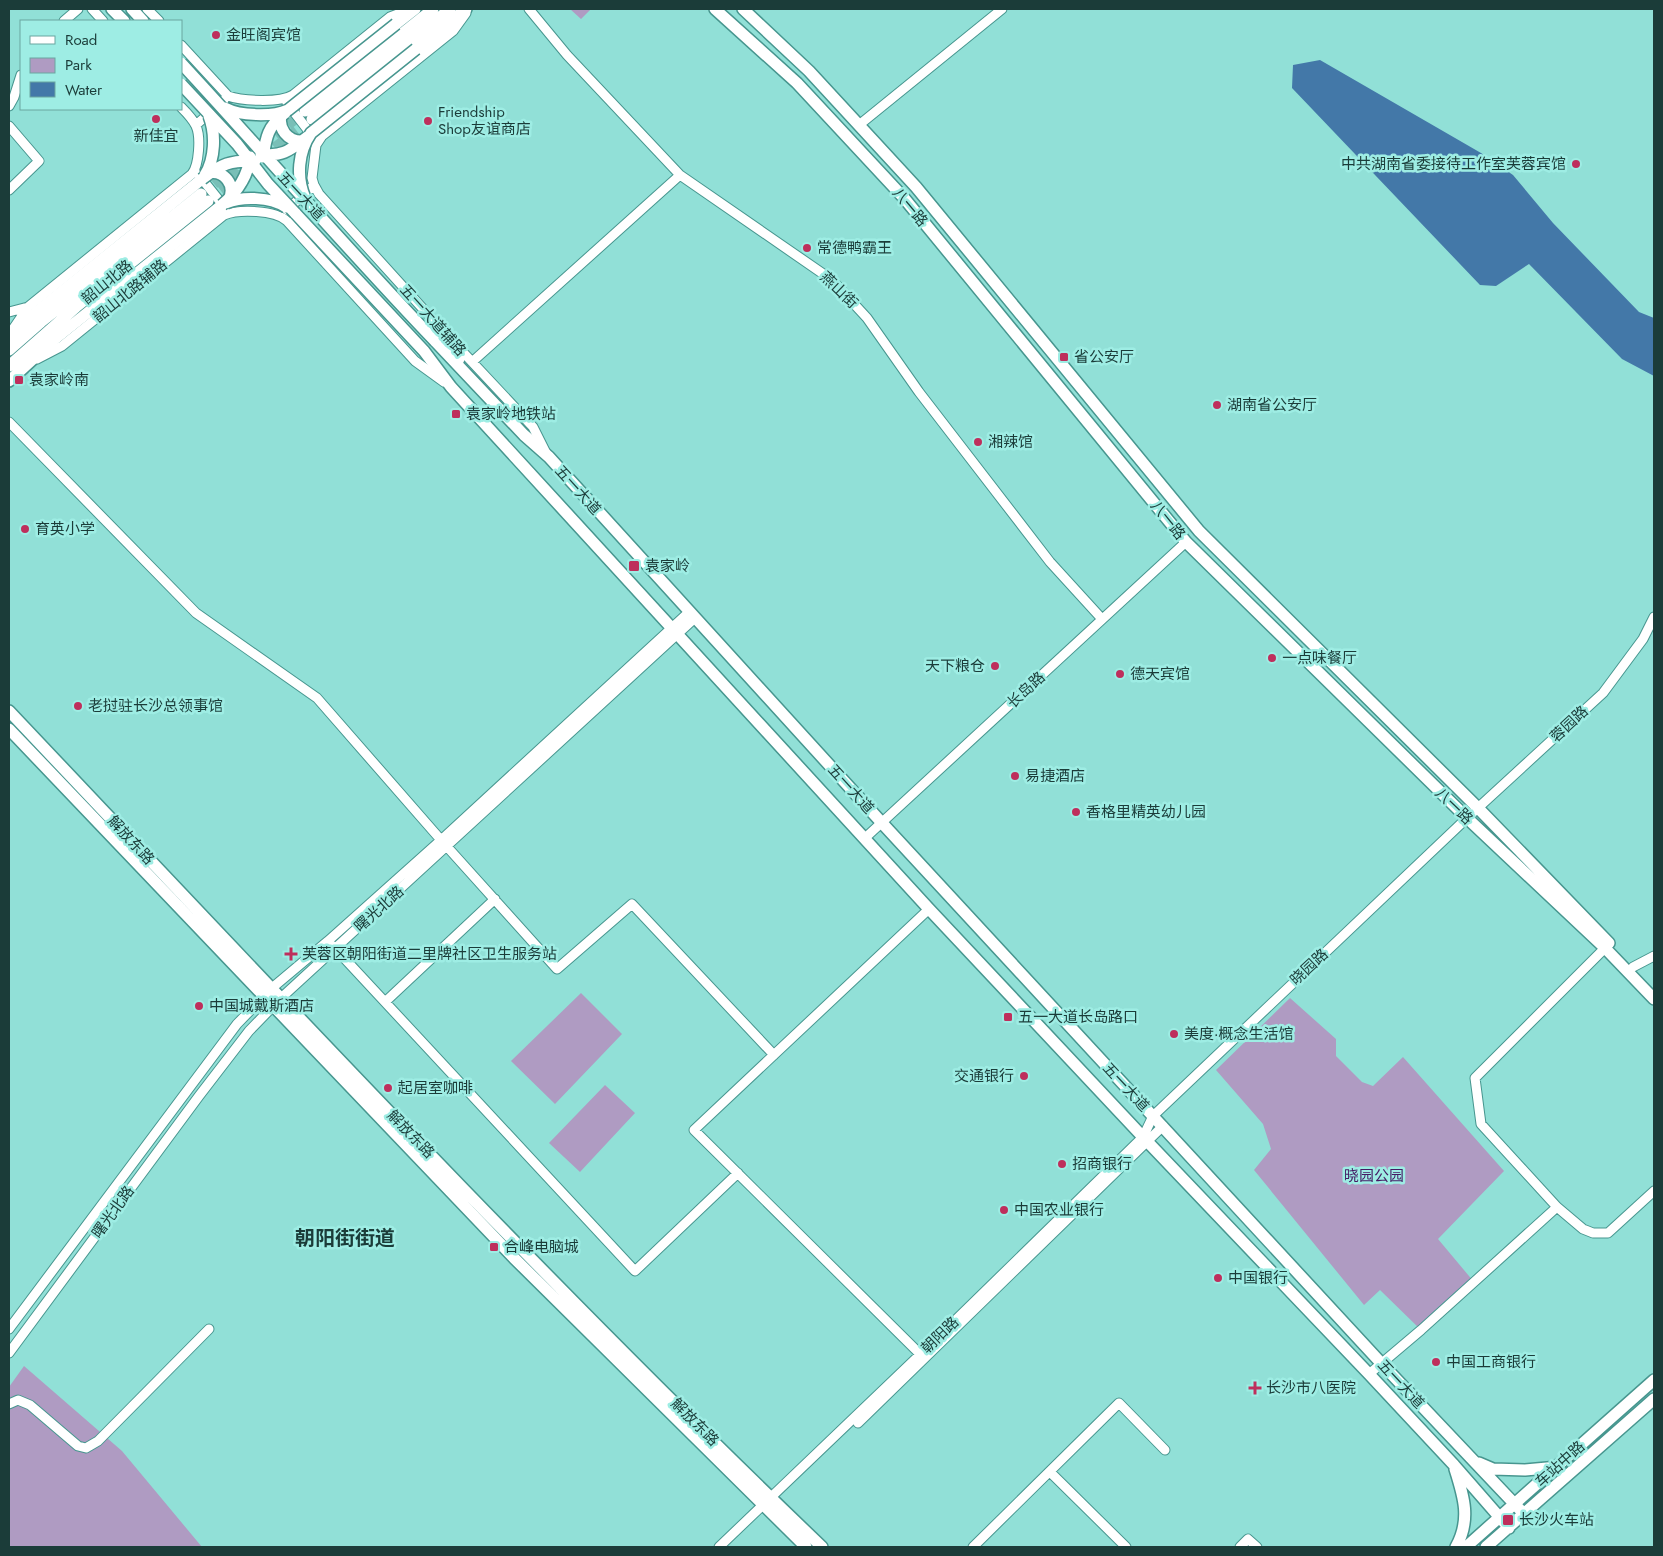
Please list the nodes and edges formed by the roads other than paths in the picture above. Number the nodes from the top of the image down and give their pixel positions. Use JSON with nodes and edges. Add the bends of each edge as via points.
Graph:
{"nodes":[{"id":1,"x":78,"y":9,"type":"edge"},
{"id":2,"x":92,"y":9,"type":"edge"},
{"id":3,"x":112,"y":9,"type":"edge"},
{"id":4,"x":132,"y":9,"type":"edge"},
{"id":5,"x":148,"y":9,"type":"edge"},
{"id":6,"x":411,"y":9,"type":"edge"},
{"id":7,"x":415,"y":9,"type":"edge"},
{"id":8,"x":433,"y":9,"type":"edge"},
{"id":9,"x":450,"y":9,"type":"edge"},
{"id":10,"x":468,"y":9,"type":"edge"},
{"id":11,"x":529,"y":9,"type":"edge"},
{"id":12,"x":715,"y":9,"type":"edge"},
{"id":13,"x":743,"y":9,"type":"edge"},
{"id":14,"x":1002,"y":9,"type":"edge"},
{"id":15,"x":399,"y":11,"type":"edge"},
{"id":16,"x":65,"y":20,"type":"edge"},
{"id":17,"x":102,"y":20,"type":"edge"},
{"id":18,"x":123,"y":20,"type":"edge"},
{"id":19,"x":142,"y":20,"type":"edge"},
{"id":20,"x":158,"y":20,"type":"edge"},
{"id":21,"x":182,"y":46,"type":"edge"},
{"id":22,"x":182,"y":63,"type":"edge"},
{"id":23,"x":20,"y":77,"type":"edge"},
{"id":24,"x":182,"y":85,"type":"edge"},
{"id":25,"x":228,"y":96,"type":"junction"},
{"id":26,"x":9,"y":106,"type":"edge"},
{"id":27,"x":222,"y":107,"type":"junction"},
{"id":28,"x":182,"y":108,"type":"edge"},
{"id":29,"x":284,"y":108,"type":"junction"},
{"id":30,"x":209,"y":114,"type":"junction"},
{"id":31,"x":196,"y":125,"type":"junction"},
{"id":32,"x":859,"y":125,"type":"junction"},
{"id":33,"x":9,"y":126,"type":"edge"},
{"id":34,"x":242,"y":129,"type":"junction"},
{"id":35,"x":314,"y":138,"type":"junction"},
{"id":36,"x":301,"y":141,"type":"junction"},
{"id":37,"x":250,"y":156,"type":"junction"},
{"id":38,"x":263,"y":158,"type":"junction"},
{"id":39,"x":202,"y":174,"type":"junction"},
{"id":40,"x":680,"y":176,"type":"junction"},
{"id":41,"x":268,"y":184,"type":"junction"},
{"id":42,"x":314,"y":185,"type":"junction"},
{"id":43,"x":9,"y":190,"type":"edge"},
{"id":44,"x":308,"y":204,"type":"junction"},
{"id":45,"x":227,"y":205,"type":"junction"},
{"id":46,"x":295,"y":213,"type":"junction"},
{"id":47,"x":280,"y":216,"type":"junction"},
{"id":48,"x":31,"y":311,"type":"junction"},
{"id":49,"x":9,"y":312,"type":"edge"},
{"id":50,"x":444,"y":332,"type":"joint"},
{"id":51,"x":9,"y":336,"type":"edge"},
{"id":52,"x":9,"y":350,"type":"edge"},
{"id":53,"x":28,"y":364,"type":"junction"},
{"id":54,"x":9,"y":366,"type":"edge"},
{"id":55,"x":469,"y":367,"type":"junction"},
{"id":56,"x":9,"y":381,"type":"edge"},
{"id":57,"x":451,"y":386,"type":"junction"},
{"id":58,"x":9,"y":422,"type":"edge"},
{"id":59,"x":1186,"y":542,"type":"junction"},
{"id":60,"x":692,"y":615,"type":"junction"},
{"id":61,"x":1654,"y":617,"type":"edge"},
{"id":62,"x":1102,"y":620,"type":"junction"},
{"id":63,"x":675,"y":631,"type":"junction"},
{"id":64,"x":9,"y":711,"type":"edge"},
{"id":65,"x":9,"y":730,"type":"edge"},
{"id":66,"x":1478,"y":808,"type":"junction"},
{"id":67,"x":1467,"y":818,"type":"junction"},
{"id":68,"x":882,"y":823,"type":"junction"},
{"id":69,"x":865,"y":838,"type":"junction"},
{"id":70,"x":444,"y":843,"type":"junction"},
{"id":71,"x":495,"y":899,"type":"junction"},
{"id":72,"x":929,"y":909,"type":"junction"},
{"id":73,"x":328,"y":940,"type":"junction"},
{"id":74,"x":1604,"y":948,"type":"junction"},
{"id":75,"x":335,"y":949,"type":"junction"},
{"id":76,"x":1654,"y":956,"type":"edge"},
{"id":77,"x":1633,"y":967,"type":"junction"},
{"id":78,"x":1654,"y":989,"type":"edge"},
{"id":79,"x":268,"y":992,"type":"junction"},
{"id":80,"x":1654,"y":999,"type":"edge"},
{"id":81,"x":278,"y":1002,"type":"junction"},
{"id":82,"x":385,"y":1002,"type":"junction"},
{"id":83,"x":774,"y":1055,"type":"junction"},
{"id":84,"x":1153,"y":1116,"type":"junction"},
{"id":85,"x":1163,"y":1126,"type":"junction"},
{"id":86,"x":1145,"y":1140,"type":"junction"},
{"id":87,"x":738,"y":1174,"type":"junction"},
{"id":88,"x":1654,"y":1191,"type":"edge"},
{"id":89,"x":1557,"y":1207,"type":"junction"},
{"id":90,"x":209,"y":1329,"type":"dead end"},
{"id":91,"x":9,"y":1330,"type":"edge"},
{"id":92,"x":9,"y":1353,"type":"edge"},
{"id":93,"x":920,"y":1354,"type":"junction"},
{"id":94,"x":1381,"y":1363,"type":"junction"},
{"id":95,"x":1369,"y":1374,"type":"junction"},
{"id":96,"x":1654,"y":1380,"type":"edge"},
{"id":97,"x":1654,"y":1399,"type":"edge"},
{"id":98,"x":9,"y":1404,"type":"edge"},
{"id":99,"x":1603,"y":1426,"type":"junction"},
{"id":100,"x":1612,"y":1436,"type":"junction"},
{"id":101,"x":1164,"y":1450,"type":"dead end"},
{"id":102,"x":1473,"y":1460,"type":"junction"},
{"id":103,"x":1454,"y":1465,"type":"junction"},
{"id":104,"x":1558,"y":1466,"type":"junction"},
{"id":105,"x":1050,"y":1472,"type":"junction"},
{"id":106,"x":769,"y":1504,"type":"junction"},
{"id":107,"x":1515,"y":1504,"type":"junction"},
{"id":108,"x":1524,"y":1514,"type":"junction"},
{"id":109,"x":1500,"y":1518,"type":"junction"},
{"id":110,"x":1509,"y":1528,"type":"junction"},
{"id":111,"x":719,"y":1547,"type":"edge"},
{"id":112,"x":727,"y":1547,"type":"edge"},
{"id":113,"x":806,"y":1547,"type":"edge"},
{"id":114,"x":822,"y":1547,"type":"edge"},
{"id":115,"x":973,"y":1547,"type":"edge"},
{"id":116,"x":1126,"y":1547,"type":"edge"},
{"id":117,"x":1240,"y":1547,"type":"edge"},
{"id":118,"x":1257,"y":1547,"type":"edge"},
{"id":119,"x":1456,"y":1547,"type":"edge"},
{"id":120,"x":1466,"y":1547,"type":"edge"},
{"id":121,"x":1486,"y":1547,"type":"edge"}],
"edges":[{"from":1,"to":16,"type":"street"},
{"from":2,"to":17,"type":"street"},
{"from":3,"to":18,"type":"main road"},
{"from":4,"to":19,"type":"main road"},
{"from":5,"to":20,"type":"street"},
{"from":6,"to":15,"type":"street"},
{"from":7,"to":29,"type":"main road","bridge":true},
{"from":8,"to":9,"type":"main road","via":[[309,115]]},
{"from":10,"to":35,"type":"main road","bridge":true,"via":[[416,49]]},
{"from":10,"to":35,"type":"street","via":[[453,31],[327,132]]},
{"from":11,"to":40,"type":"street","name":"燕山街","via":[[567,55]]},
{"from":12,"to":59,"type":"main road","name":"八一路","via":[[797,83],[904,198]]},
{"from":13,"to":32,"type":"main road","name":"八一路","via":[[809,71]]},
{"from":14,"to":32,"type":"street"},
{"from":15,"to":29,"type":"street","via":[[293,94]]},
{"from":21,"to":25,"type":"street"},
{"from":22,"to":27,"type":"main road","name":"五一大道","bridge":true},
{"from":23,"to":26,"type":"street"},
{"from":24,"to":30,"type":"main road","bridge":true},
{"from":25,"to":29,"type":"street"},
{"from":25,"to":31,"type":"street"},
{"from":27,"to":29,"type":"main road","bridge":true,"via":[[235,112],[269,114],[276,114]]},
{"from":27,"to":34,"type":"main road","name":"五一大道","bridge":true},
{"from":28,"to":31,"type":"street"},
{"from":29,"to":35,"type":"street"},
{"from":29,"to":36,"type":"main road","bridge":true,"via":[[281,126],[286,135]]},
{"from":29,"to":38,"type":"main road","bridge":true,"via":[[271,126]]},
{"from":30,"to":37,"type":"main road","bridge":true},
{"from":30,"to":39,"type":"main road","bridge":true,"via":[[213,143],[210,167]]},
{"from":31,"to":39,"type":"street"},
{"from":32,"to":66,"type":"main road","name":"八一路","via":[[916,187],[1199,531]]},
{"from":33,"to":43,"type":"street","via":[[39,161]]},
{"from":34,"to":37,"type":"main road","bridge":true,"via":[[249,143]]},
{"from":34,"to":38,"type":"main road","name":"五一大道","bridge":true},
{"from":35,"to":36,"type":"main road","bridge":true},
{"from":35,"to":42,"type":"street"},
{"from":35,"to":44,"type":"main road","bridge":true,"via":[[302,151],[300,172],[301,188]]},
{"from":36,"to":38,"type":"main road","bridge":true,"via":[[283,153]]},
{"from":37,"to":38,"type":"main road"},
{"from":37,"to":39,"type":"main road","bridge":true},
{"from":37,"to":41,"type":"main road","name":"五一大道","bridge":true},
{"from":37,"to":45,"type":"main road","bridge":true,"via":[[245,177]]},
{"from":38,"to":41,"type":"main road","bridge":true},
{"from":38,"to":44,"type":"main road","name":"五一大道","bridge":true},
{"from":39,"to":45,"type":"street"},
{"from":39,"to":45,"type":"main road","bridge":true,"via":[[218,173],[226,178],[232,191]]},
{"from":39,"to":48,"type":"main road"},
{"from":40,"to":55,"type":"street"},
{"from":40,"to":62,"type":"street","name":"燕山街","via":[[832,280],[867,318],[919,392],[1050,562]]},
{"from":41,"to":46,"type":"main road","name":"五一大道","bridge":true},
{"from":42,"to":47,"type":"street"},
{"from":42,"to":50,"type":"street","name":"五一大道辅路"},
{"from":44,"to":55,"type":"main road","name":"五一大道","bridge":true,"via":[[435,341]]},
{"from":45,"to":46,"type":"main road","bridge":true,"via":[[236,200],[270,200]]},
{"from":45,"to":47,"type":"street","via":[[239,212]]},
{"from":45,"to":53,"type":"main road","via":[[56,338]]},
{"from":45,"to":53,"type":"street","name":"韶山北路辅路","via":[[220,218],[62,346]]},
{"from":46,"to":57,"type":"main road","name":"五一大道","via":[[424,351]]},
{"from":47,"to":57,"type":"street","via":[[415,360]]},
{"from":48,"to":49,"type":"street"},
{"from":48,"to":51,"type":"main road"},
{"from":50,"to":55,"type":"main road"},
{"from":52,"to":54,"type":"main road","name":"韶山北路","via":[[205,197]]},
{"from":53,"to":56,"type":"main road"},
{"from":55,"to":60,"type":"main road","name":"五一大道","via":[[524,435],[549,457]]},
{"from":57,"to":63,"type":"main road","name":"五一大道"},
{"from":58,"to":70,"type":"street","via":[[196,613],[317,698]]},
{"from":59,"to":62,"type":"street","name":"长岛路"},
{"from":59,"to":67,"type":"main road","name":"八一路"},
{"from":60,"to":63,"type":"street","name":"曙光北路"},
{"from":60,"to":68,"type":"main road","name":"五一大道"},
{"from":61,"to":66,"type":"street","name":"蓉园路","via":[[1643,639],[1603,693]]},
{"from":62,"to":68,"type":"street","name":"长岛路"},
{"from":63,"to":69,"type":"main road","name":"五一大道"},
{"from":63,"to":70,"type":"street","name":"曙光北路"},
{"from":64,"to":79,"type":"main road","name":"解放东路"},
{"from":65,"to":79,"type":"main road","name":"解放东路"},
{"from":66,"to":67,"type":"street","name":"蓉园路"},
{"from":66,"to":77,"type":"main road","name":"八一路"},
{"from":67,"to":74,"type":"main road","name":"八一路"},
{"from":67,"to":84,"type":"street","name":"晓园路"},
{"from":68,"to":69,"type":"street","name":"长岛路"},
{"from":68,"to":84,"type":"main road","name":"五一大道"},
{"from":69,"to":72,"type":"main road","name":"五一大道"},
{"from":70,"to":71,"type":"street"},
{"from":70,"to":73,"type":"street","name":"曙光北路"},
{"from":70,"to":75,"type":"street","name":"曙光北路"},
{"from":71,"to":82,"type":"street"},
{"from":71,"to":83,"type":"street","via":[[557,969],[632,904]]},
{"from":72,"to":83,"type":"street"},
{"from":72,"to":86,"type":"main road","name":"五一大道"},
{"from":73,"to":75,"type":"street"},
{"from":73,"to":79,"type":"street","name":"曙光北路"},
{"from":74,"to":80,"type":"main road","name":"八一路"},
{"from":74,"to":89,"type":"street","via":[[1474,1078],[1481,1124]]},
{"from":75,"to":81,"type":"street","name":"曙光北路"},
{"from":75,"to":82,"type":"street"},
{"from":76,"to":77,"type":"street"},
{"from":77,"to":78,"type":"main road","name":"八一路"},
{"from":79,"to":81,"type":"main road","name":"解放东路"},
{"from":79,"to":91,"type":"street","name":"曙光北路","via":[[237,1024],[190,1085]]},
{"from":81,"to":92,"type":"street","name":"曙光北路","via":[[249,1031],[199,1096]]},
{"from":81,"to":106,"type":"main road","name":"解放东路","via":[[514,1258]]},
{"from":82,"to":87,"type":"street","via":[[635,1271]]},
{"from":83,"to":87,"type":"street","via":[[694,1130]]},
{"from":84,"to":85,"type":"main road","name":"五一大道"},
{"from":84,"to":86,"type":"street","name":"朝阳路"},
{"from":85,"to":86,"type":"street","name":"朝阳路"},
{"from":85,"to":94,"type":"main road","name":"五一大道"},
{"from":86,"to":93,"type":"street","name":"朝阳路"},
{"from":86,"to":95,"type":"main road","name":"五一大道"},
{"from":86,"to":106,"type":"street","name":"朝阳路","via":[[924,1359]]},
{"from":87,"to":93,"type":"street"},
{"from":88,"to":89,"type":"street","via":[[1608,1233],[1583,1230]]},
{"from":89,"to":94,"type":"street"},
{"from":90,"to":98,"type":"street","via":[[98,1441],[86,1448],[78,1446],[30,1405],[18,1400]]},
{"from":93,"to":106,"type":"street","name":"朝阳路"},
{"from":94,"to":95,"type":"street"},
{"from":94,"to":102,"type":"main road","name":"五一大道"},
{"from":95,"to":103,"type":"main road","name":"五一大道"},
{"from":96,"to":99,"type":"main road","name":"车站中路"},
{"from":97,"to":100,"type":"main road","name":"车站中路"},
{"from":99,"to":100,"type":"main road"},
{"from":99,"to":104,"type":"main road","name":"车站中路"},
{"from":100,"to":108,"type":"main road","name":"车站中路"},
{"from":101,"to":105,"type":"street","via":[[1119,1403]]},
{"from":102,"to":104,"type":"main road","via":[[1493,1469]]},
{"from":102,"to":107,"type":"main road","name":"五一大道"},
{"from":103,"to":109,"type":"main road","name":"五一大道"},
{"from":103,"to":119,"type":"main road","via":[[1465,1506],[1465,1523]]},
{"from":104,"to":107,"type":"main road","name":"车站中路"},
{"from":105,"to":115,"type":"street"},
{"from":105,"to":116,"type":"street"},
{"from":106,"to":111,"type":"street","name":"朝阳路"},
{"from":106,"to":112,"type":"street","name":"朝阳路"},
{"from":106,"to":113,"type":"main road","name":"解放东路"},
{"from":106,"to":114,"type":"main road","name":"解放东路"},
{"from":107,"to":108,"type":"main road","name":"五一大道"},
{"from":107,"to":109,"type":"main road","name":"车站中路"},
{"from":108,"to":110,"type":"main road","name":"车站中路"},
{"from":109,"to":110,"type":"main road","name":"五一大道"},
{"from":109,"to":120,"type":"main road","name":"车站中路"},
{"from":110,"to":121,"type":"main road","name":"车站中路"},
{"from":117,"to":118,"type":"street","via":[[1248,1539]]}]}
